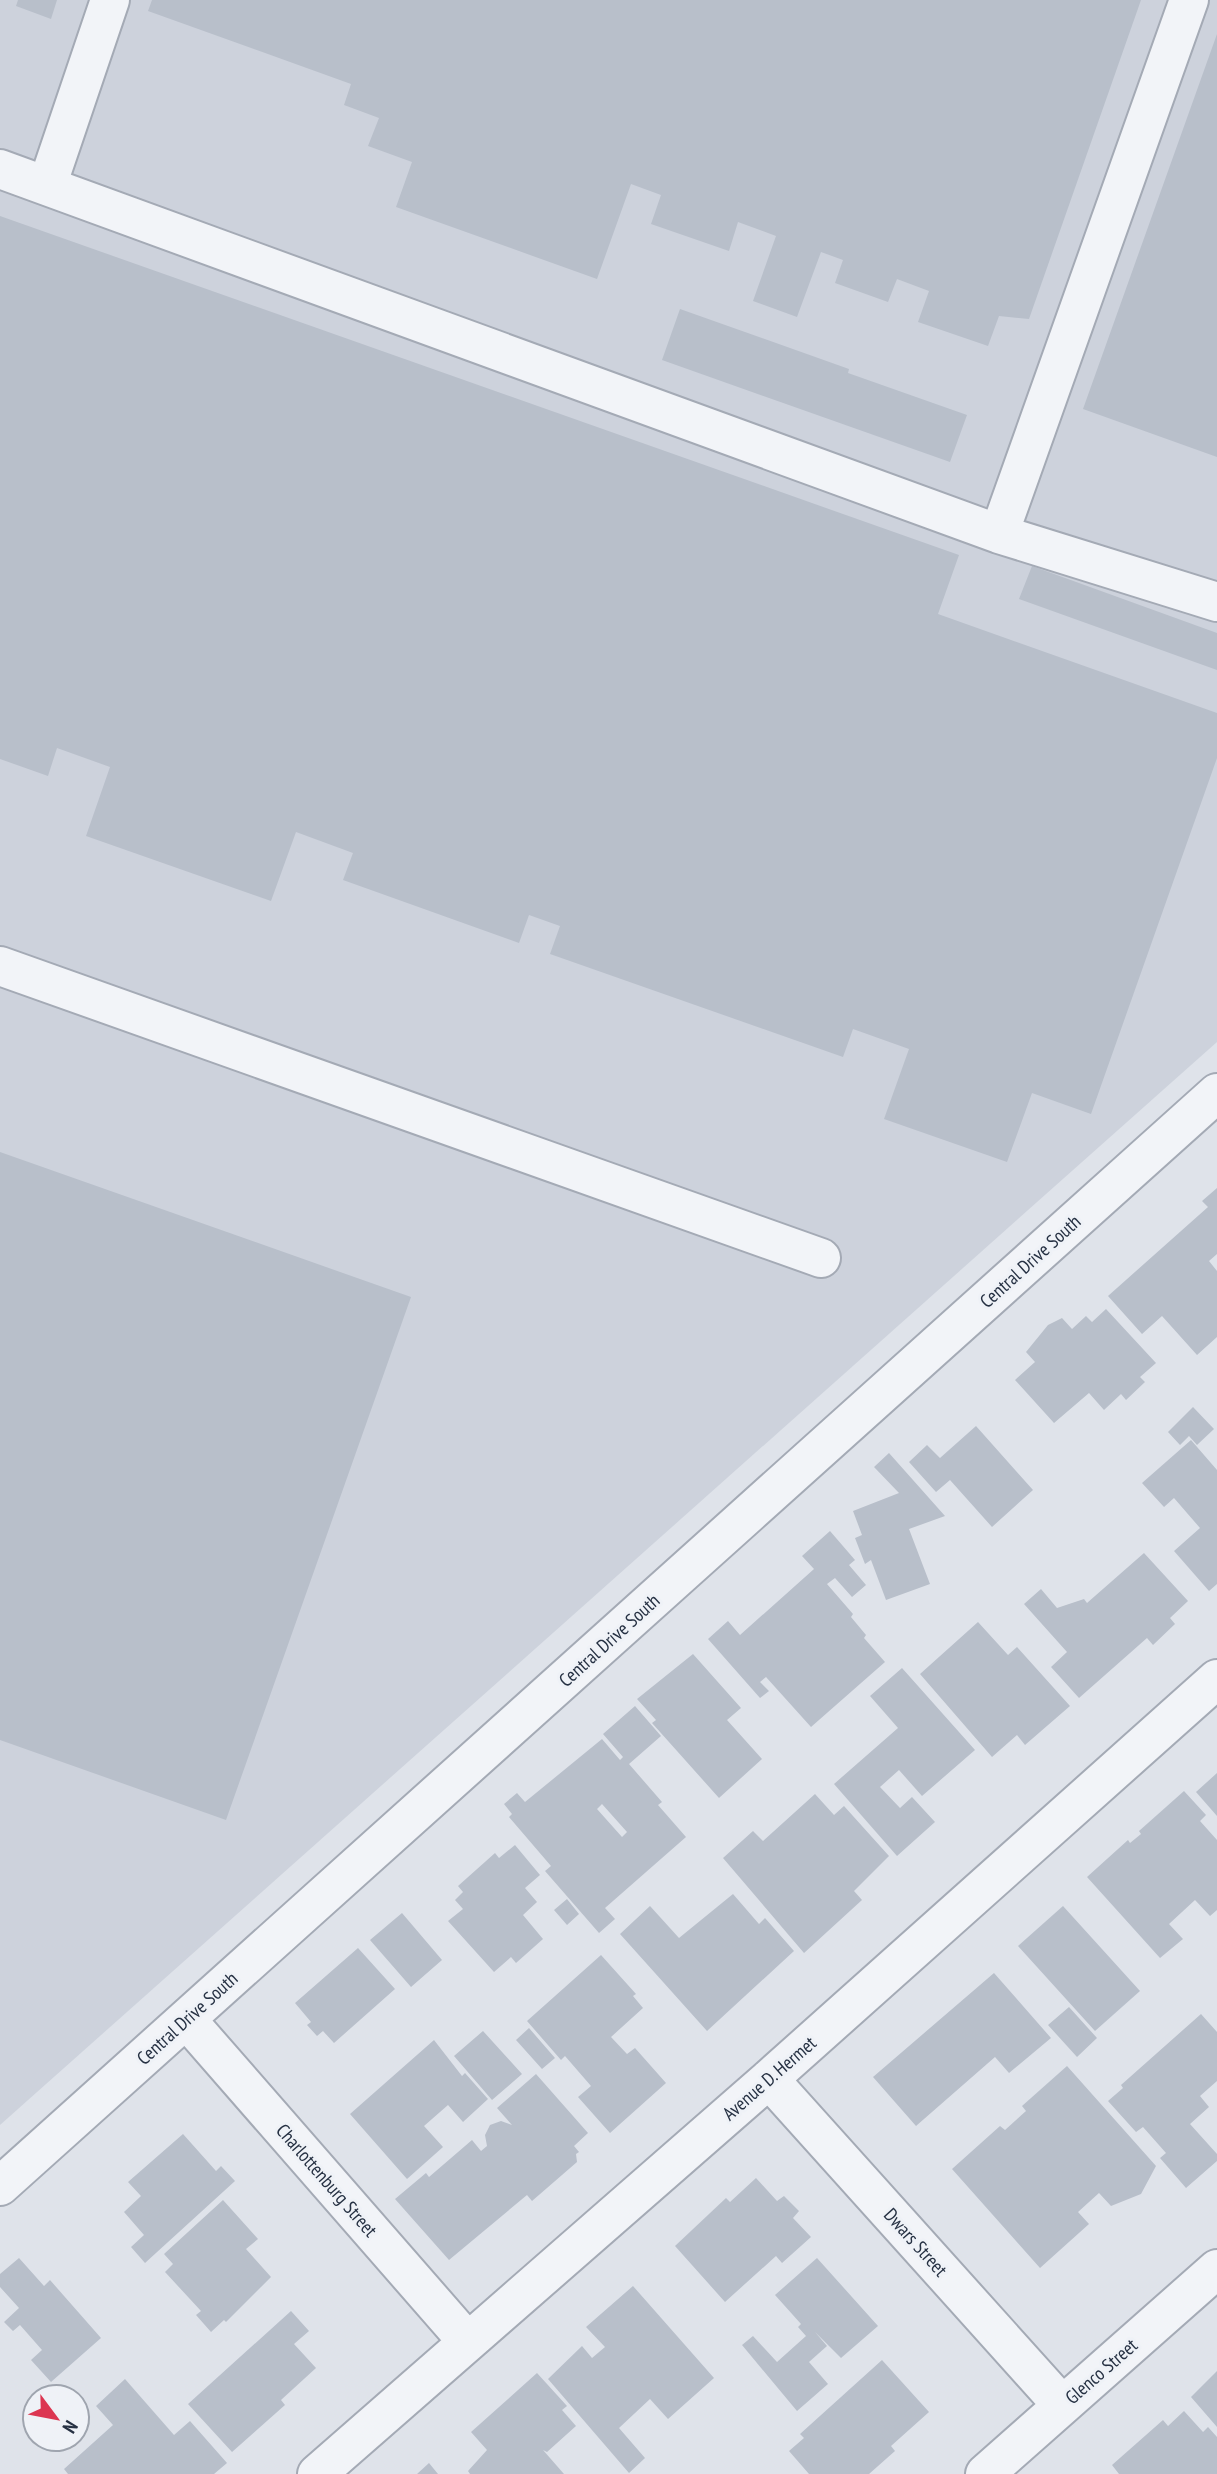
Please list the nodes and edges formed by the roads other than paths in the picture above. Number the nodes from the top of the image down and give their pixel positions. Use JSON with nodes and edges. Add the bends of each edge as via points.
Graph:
{"nodes":[{"id":1,"x":110,"y":0,"type":"edge"},
{"id":2,"x":1189,"y":0,"type":"edge"},
{"id":3,"x":0,"y":169,"type":"edge"},
{"id":4,"x":47,"y":186,"type":"junction"},
{"id":5,"x":999,"y":534,"type":"junction"},
{"id":6,"x":1217,"y":601,"type":"edge"},
{"id":7,"x":0,"y":966,"type":"edge"},
{"id":8,"x":1217,"y":1093,"type":"edge"},
{"id":9,"x":821,"y":1258,"type":"dead end"},
{"id":10,"x":1217,"y":1679,"type":"edge"},
{"id":11,"x":186,"y":2019,"type":"junction"},
{"id":12,"x":769,"y":2079,"type":"junction"},
{"id":13,"x":0,"y":2186,"type":"edge"},
{"id":14,"x":1217,"y":2269,"type":"edge"},
{"id":15,"x":467,"y":2341,"type":"junction"},
{"id":16,"x":1062,"y":2405,"type":"junction"},
{"id":17,"x":317,"y":2474,"type":"edge"},
{"id":18,"x":985,"y":2474,"type":"edge"}],
"edges":[{"from":1,"to":4,"type":"street"},
{"from":2,"to":5,"type":"street"},
{"from":3,"to":4,"type":"street"},
{"from":4,"to":5,"type":"street"},
{"from":5,"to":6,"type":"street"},
{"from":7,"to":9,"type":"street"},
{"from":8,"to":11,"type":"street","name":"Central Drive South"},
{"from":10,"to":12,"type":"street","name":"Avenue D. Hermet"},
{"from":11,"to":13,"type":"street","name":"Central Drive South"},
{"from":11,"to":15,"type":"street","name":"Charlottenburg Street"},
{"from":12,"to":15,"type":"street","name":"Avenue D. Hermet"},
{"from":12,"to":16,"type":"street","name":"Dwars Street"},
{"from":14,"to":16,"type":"street","name":"Glenco Street"},
{"from":15,"to":17,"type":"street","name":"Avenue D. Hermet"},
{"from":16,"to":18,"type":"street","name":"Glenco Street"}]}
